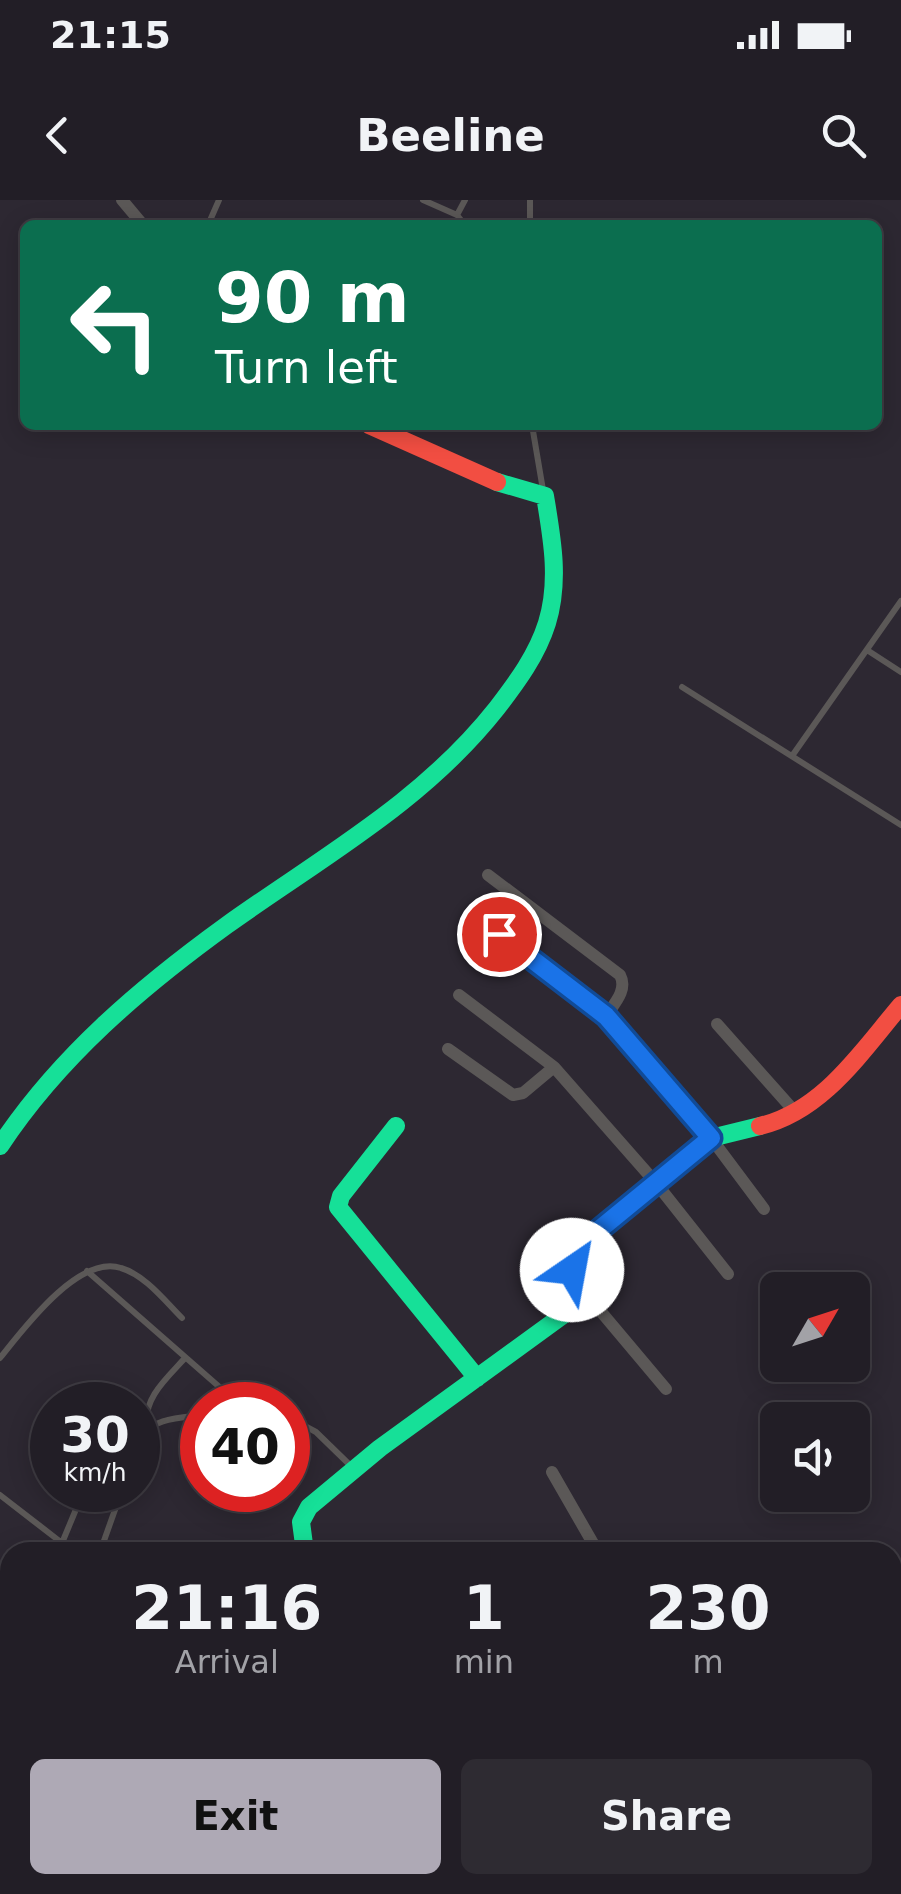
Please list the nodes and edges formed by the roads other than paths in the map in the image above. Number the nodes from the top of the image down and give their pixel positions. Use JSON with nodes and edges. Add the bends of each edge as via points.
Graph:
{"nodes":[{"id":1,"x":122,"y":200,"type":"edge"},
{"id":2,"x":423,"y":200,"type":"edge"},
{"id":3,"x":465,"y":200,"type":"edge"},
{"id":4,"x":457,"y":214,"type":"junction"},
{"id":5,"x":139,"y":220,"type":"edge"},
{"id":6,"x":461,"y":220,"type":"edge"},
{"id":7,"x":380,"y":430,"type":"edge"},
{"id":8,"x":533,"y":430,"type":"edge"},
{"id":9,"x":544,"y":496,"type":"junction"},
{"id":10,"x":901,"y":601,"type":"edge"},
{"id":11,"x":867,"y":650,"type":"junction"},
{"id":12,"x":901,"y":672,"type":"edge"},
{"id":13,"x":682,"y":686,"type":"dead end"},
{"id":14,"x":792,"y":756,"type":"junction"},
{"id":15,"x":901,"y":825,"type":"edge"},
{"id":16,"x":488,"y":874,"type":"dead end"},
{"id":17,"x":499,"y":934,"type":"dead end"},
{"id":18,"x":459,"y":996,"type":"dead end"},
{"id":19,"x":901,"y":1005,"type":"edge"},
{"id":20,"x":606,"y":1016,"type":"junction"},
{"id":21,"x":717,"y":1024,"type":"dead end"},
{"id":22,"x":448,"y":1049,"type":"dead end"},
{"id":23,"x":554,"y":1066,"type":"junction"},
{"id":24,"x":796,"y":1113,"type":"junction"},
{"id":25,"x":396,"y":1126,"type":"dead end"},
{"id":26,"x":711,"y":1138,"type":"junction"},
{"id":27,"x":0,"y":1146,"type":"edge"},
{"id":28,"x":656,"y":1183,"type":"junction"},
{"id":29,"x":764,"y":1209,"type":"dead end"},
{"id":30,"x":86,"y":1270,"type":"junction"},
{"id":31,"x":728,"y":1274,"type":"dead end"},
{"id":32,"x":574,"y":1280,"type":"junction"},
{"id":33,"x":182,"y":1318,"type":"dead end"},
{"id":34,"x":0,"y":1358,"type":"edge"},
{"id":35,"x":184,"y":1358,"type":"junction"},
{"id":36,"x":476,"y":1378,"type":"junction"},
{"id":37,"x":213,"y":1382,"type":"edge"},
{"id":38,"x":160,"y":1388,"type":"edge"},
{"id":39,"x":666,"y":1389,"type":"dead end"},
{"id":40,"x":310,"y":1429,"type":"edge"},
{"id":41,"x":354,"y":1470,"type":"junction"},
{"id":42,"x":552,"y":1472,"type":"dead end"},
{"id":43,"x":0,"y":1496,"type":"edge"},
{"id":44,"x":75,"y":1512,"type":"edge"},
{"id":45,"x":114,"y":1512,"type":"edge"},
{"id":46,"x":62,"y":1542,"type":"joint"},
{"id":47,"x":104,"y":1542,"type":"edge"},
{"id":48,"x":304,"y":1542,"type":"edge"},
{"id":49,"x":592,"y":1542,"type":"edge"}],
"edges":[{"from":1,"to":5,"type":"street"},
{"from":2,"to":4,"type":"lane"},
{"from":3,"to":4,"type":"lane"},
{"from":4,"to":6,"type":"lane"},
{"from":7,"to":9,"type":"main road"},
{"from":8,"to":9,"type":"lane"},
{"from":9,"to":27,"type":"main road","via":[[556,579],[549,618],[487,723],[401,808],[228,925],[124,1006],[63,1066]]},
{"from":10,"to":11,"type":"lane"},
{"from":11,"to":12,"type":"lane"},
{"from":11,"to":14,"type":"lane"},
{"from":13,"to":14,"type":"lane"},
{"from":14,"to":15,"type":"lane"},
{"from":16,"to":20,"type":"street","via":[[620,975],[621,993]]},
{"from":17,"to":20,"type":"street"},
{"from":18,"to":23,"type":"street"},
{"from":19,"to":24,"type":"main road","via":[[835,1082]]},
{"from":20,"to":26,"type":"street"},
{"from":21,"to":24,"type":"street"},
{"from":22,"to":23,"type":"street","via":[[513,1094]]},
{"from":23,"to":28,"type":"street"},
{"from":24,"to":26,"type":"main road"},
{"from":25,"to":36,"type":"main road","via":[[338,1208]]},
{"from":26,"to":28,"type":"main road"},
{"from":26,"to":29,"type":"street"},
{"from":28,"to":31,"type":"street"},
{"from":28,"to":32,"type":"main road","via":[[574,1254]]},
{"from":30,"to":33,"type":"lane","via":[[123,1268]]},
{"from":30,"to":34,"type":"lane"},
{"from":30,"to":35,"type":"lane"},
{"from":32,"to":36,"type":"main road","via":[[570,1310]]},
{"from":32,"to":39,"type":"street"},
{"from":35,"to":37,"type":"lane"},
{"from":35,"to":38,"type":"lane"},
{"from":36,"to":41,"type":"main road"},
{"from":40,"to":41,"type":"lane"},
{"from":41,"to":48,"type":"main road","via":[[303,1515]]},
{"from":42,"to":49,"type":"street"},
{"from":43,"to":46,"type":"lane"},
{"from":44,"to":46,"type":"lane"},
{"from":45,"to":47,"type":"lane"}]}
